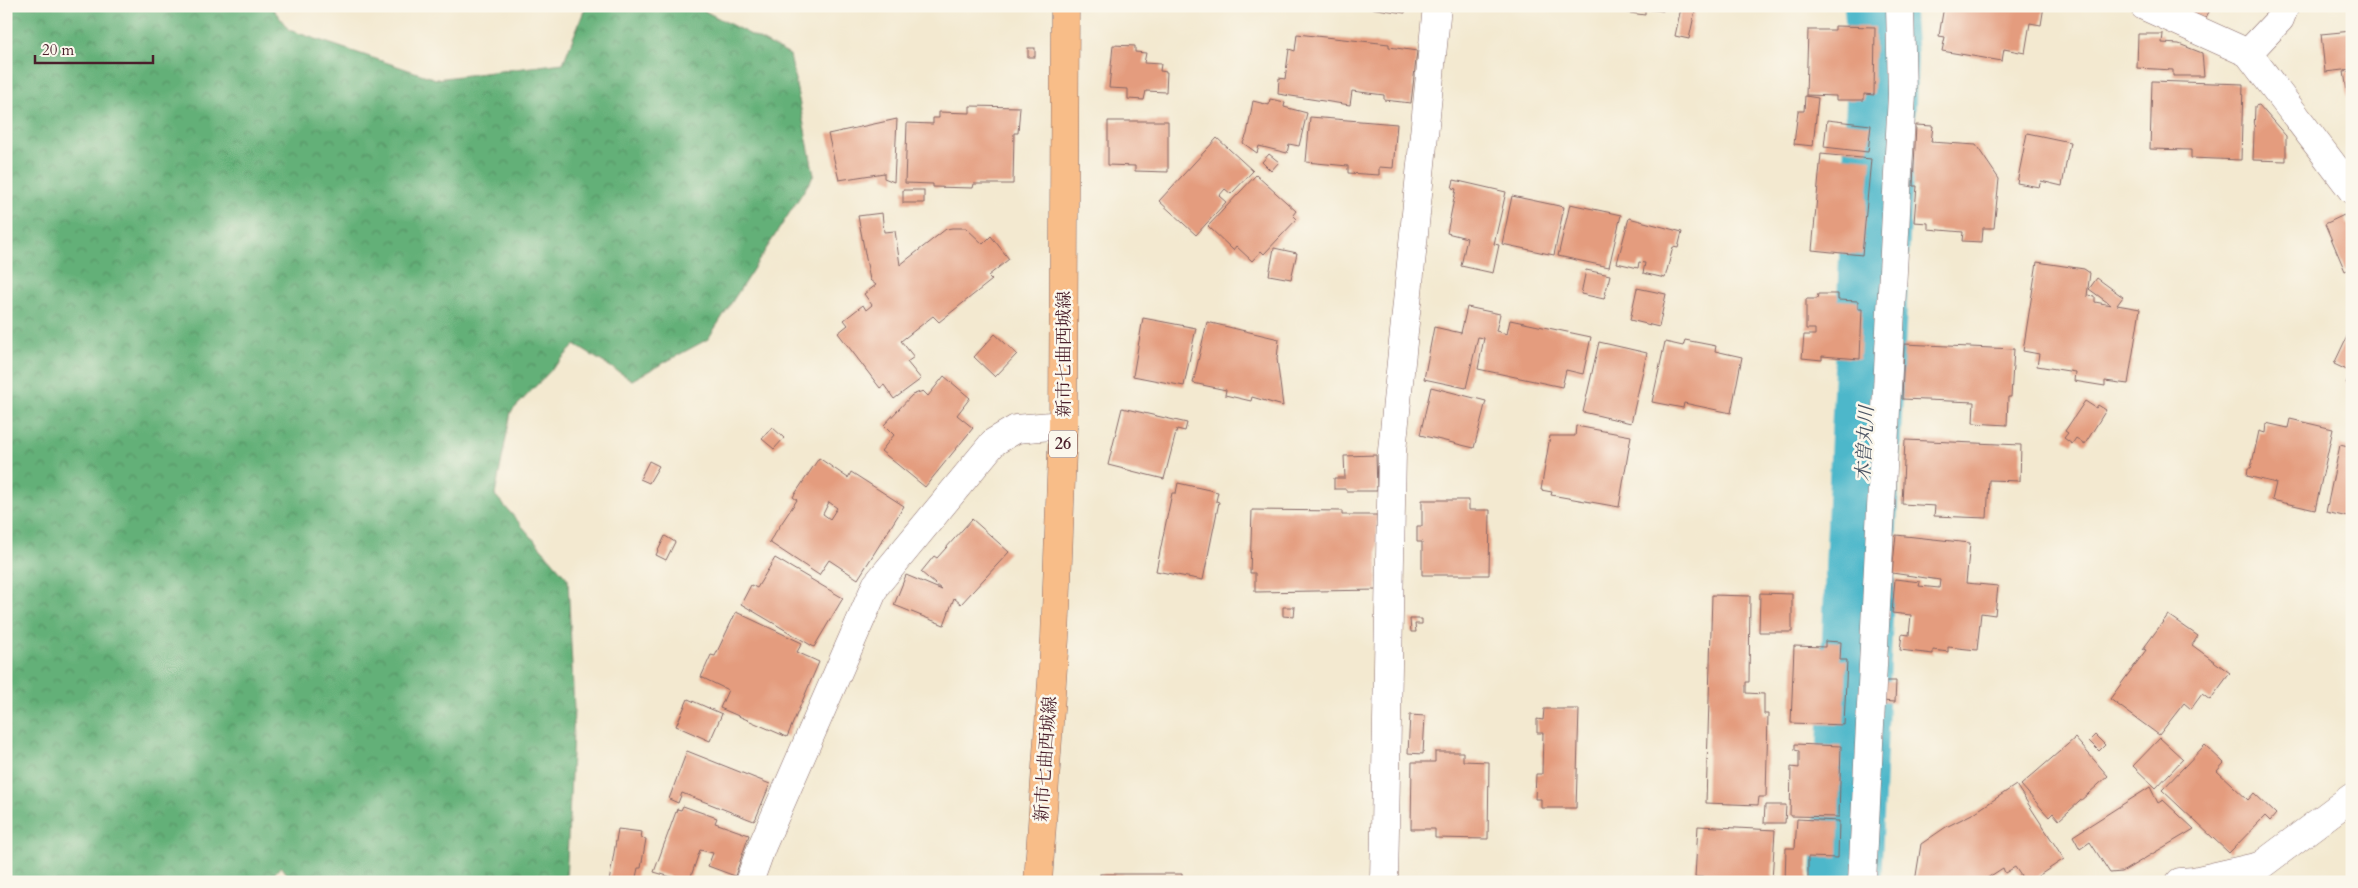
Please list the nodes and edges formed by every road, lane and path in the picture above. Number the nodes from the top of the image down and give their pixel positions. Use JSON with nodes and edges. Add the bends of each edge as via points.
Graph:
{"nodes":[{"id":1,"x":1065,"y":6,"type":"edge"},
{"id":2,"x":1437,"y":6,"type":"edge"},
{"id":3,"x":1900,"y":6,"type":"edge"},
{"id":4,"x":2144,"y":6,"type":"edge"},
{"id":5,"x":2285,"y":6,"type":"edge"},
{"id":6,"x":2248,"y":53,"type":"junction"},
{"id":7,"x":2352,"y":190,"type":"edge"},
{"id":8,"x":1064,"y":425,"type":"junction"},
{"id":9,"x":2352,"y":797,"type":"edge"},
{"id":10,"x":749,"y":882,"type":"edge"},
{"id":11,"x":1038,"y":882,"type":"edge"},
{"id":12,"x":1384,"y":882,"type":"edge"},
{"id":13,"x":1862,"y":882,"type":"edge"},
{"id":14,"x":2180,"y":882,"type":"edge"}],
"edges":[{"from":1,"to":8,"type":"main road","name":"新市七曲西城線","number":"26"},
{"from":2,"to":12,"type":"street","via":[[1392,452]]},
{"from":3,"to":13,"type":"street","via":[[1902,94]]},
{"from":4,"to":6,"type":"street"},
{"from":5,"to":6,"type":"street","via":[[2280,19]]},
{"from":6,"to":7,"type":"street"},
{"from":8,"to":10,"type":"street","via":[[1016,429],[994,442],[876,585]]},
{"from":8,"to":11,"type":"main road","name":"新市七曲西城線","number":"26","via":[[1055,638]]},
{"from":9,"to":14,"type":"street","via":[[2260,866]]}]}
